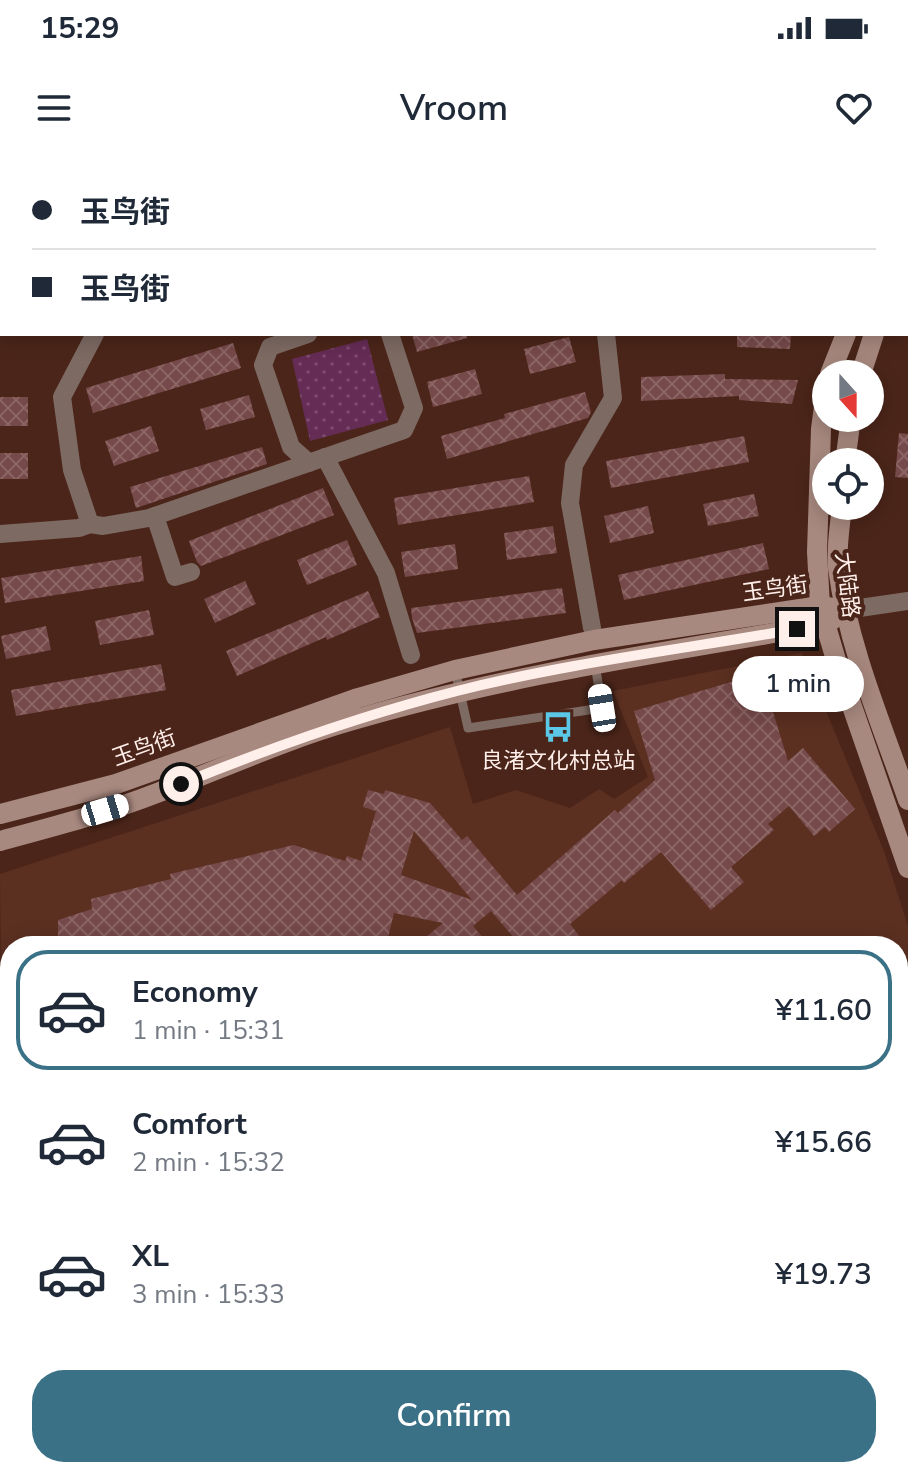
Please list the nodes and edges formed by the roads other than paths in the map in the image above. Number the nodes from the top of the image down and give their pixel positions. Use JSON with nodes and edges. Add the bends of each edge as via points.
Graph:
{"nodes":[{"id":1,"x":94,"y":336,"type":"edge"},
{"id":2,"x":302,"y":336,"type":"edge"},
{"id":3,"x":391,"y":336,"type":"edge"},
{"id":4,"x":606,"y":336,"type":"edge"},
{"id":5,"x":845,"y":336,"type":"edge"},
{"id":6,"x":873,"y":336,"type":"edge"},
{"id":7,"x":836,"y":360,"type":"edge"},
{"id":8,"x":866,"y":360,"type":"edge"},
{"id":9,"x":821,"y":432,"type":"edge"},
{"id":10,"x":317,"y":460,"type":"junction"},
{"id":11,"x":155,"y":516,"type":"junction"},
{"id":12,"x":841,"y":520,"type":"edge"},
{"id":13,"x":90,"y":524,"type":"junction"},
{"id":14,"x":0,"y":534,"type":"edge"},
{"id":15,"x":191,"y":572,"type":"dead end"},
{"id":16,"x":908,"y":601,"type":"edge"},
{"id":17,"x":846,"y":610,"type":"junction"},
{"id":18,"x":823,"y":615,"type":"junction"},
{"id":19,"x":592,"y":628,"type":"dead end"},
{"id":20,"x":411,"y":655,"type":"dead end"},
{"id":21,"x":595,"y":664,"type":"junction"},
{"id":22,"x":455,"y":670,"type":"junction"},
{"id":23,"x":459,"y":690,"type":"junction"},
{"id":24,"x":908,"y":800,"type":"edge"},
{"id":25,"x":0,"y":814,"type":"edge"},
{"id":26,"x":0,"y":841,"type":"edge"},
{"id":27,"x":908,"y":868,"type":"edge"}],
"edges":[{"from":1,"to":13,"type":"street","via":[[62,397],[72,470]]},
{"from":2,"to":10,"type":"street","via":[[270,347],[263,365],[291,447]]},
{"from":3,"to":10,"type":"street","via":[[414,408],[404,430]]},
{"from":4,"to":19,"type":"street","via":[[613,398],[574,465],[570,503]]},
{"from":5,"to":7,"type":"main road"},
{"from":6,"to":8,"type":"main road"},
{"from":9,"to":18,"type":"main road","name":"大陆路","via":[[817,552]]},
{"from":10,"to":11,"type":"street"},
{"from":10,"to":20,"type":"street","via":[[386,573]]},
{"from":11,"to":13,"type":"street"},
{"from":11,"to":15,"type":"street","via":[[175,577]]},
{"from":12,"to":17,"type":"main road","name":"大陆路","via":[[838,565]]},
{"from":13,"to":14,"type":"street"},
{"from":16,"to":17,"type":"street"},
{"from":17,"to":18,"type":"main road","name":"玉鸟街"},
{"from":17,"to":24,"type":"main road","name":"大陆路"},
{"from":18,"to":21,"type":"main road","name":"玉鸟街"},
{"from":18,"to":22,"type":"main road","name":"玉鸟街","via":[[594,640]]},
{"from":18,"to":27,"type":"main road","name":"大陆路"},
{"from":21,"to":23,"type":"main road","name":"玉鸟街"},
{"from":21,"to":23,"type":"lane","via":[[602,708],[468,728]]},
{"from":22,"to":23,"type":"lane"},
{"from":22,"to":25,"type":"main road","name":"玉鸟街","via":[[358,698],[116,784]]},
{"from":23,"to":26,"type":"main road","name":"玉鸟街","via":[[347,722],[155,794]]}]}
